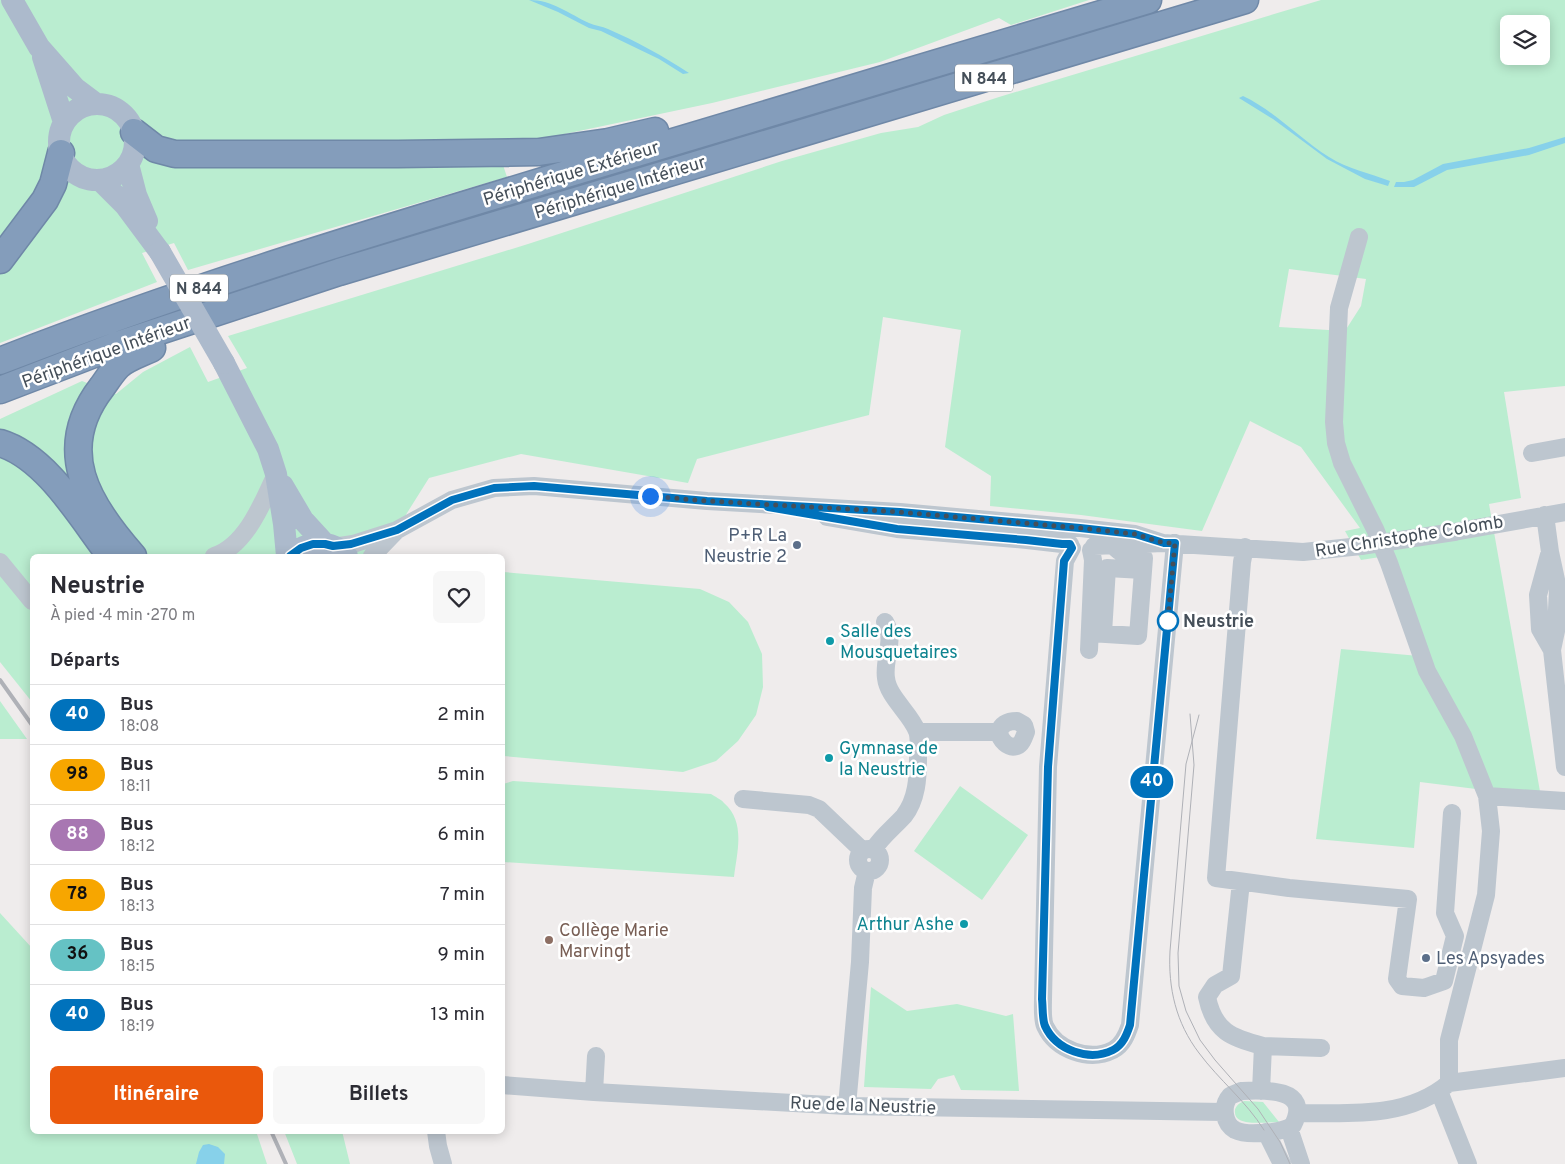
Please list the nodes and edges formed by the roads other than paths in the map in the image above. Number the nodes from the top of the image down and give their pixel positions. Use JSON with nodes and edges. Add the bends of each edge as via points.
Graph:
{"nodes":[{"id":1,"x":12,"y":0,"type":"edge"},
{"id":2,"x":1148,"y":0,"type":"edge"},
{"id":3,"x":1245,"y":0,"type":"edge"},
{"id":4,"x":39,"y":47,"type":"junction"},
{"id":5,"x":95,"y":103,"type":"junction"},
{"id":6,"x":64,"y":122,"type":"junction"},
{"id":7,"x":134,"y":132,"type":"junction"},
{"id":8,"x":701,"y":134,"type":"junction"},
{"id":9,"x":61,"y":153,"type":"junction"},
{"id":10,"x":128,"y":164,"type":"junction"},
{"id":11,"x":100,"y":180,"type":"junction"},
{"id":12,"x":1360,"y":237,"type":"dead end"},
{"id":13,"x":160,"y":252,"type":"junction"},
{"id":14,"x":0,"y":260,"type":"edge"},
{"id":15,"x":256,"y":298,"type":"junction"},
{"id":16,"x":0,"y":361,"type":"edge"},
{"id":17,"x":0,"y":390,"type":"edge"},
{"id":18,"x":0,"y":443,"type":"edge"},
{"id":19,"x":1565,"y":447,"type":"edge"},
{"id":20,"x":1532,"y":452,"type":"dead end"},
{"id":21,"x":276,"y":474,"type":"junction"},
{"id":22,"x":748,"y":504,"type":"junction"},
{"id":23,"x":1565,"y":512,"type":"edge"},
{"id":24,"x":1545,"y":515,"type":"junction"},
{"id":25,"x":1083,"y":528,"type":"junction"},
{"id":26,"x":397,"y":530,"type":"junction"},
{"id":27,"x":1169,"y":543,"type":"junction"},
{"id":28,"x":1113,"y":545,"type":"junction"},
{"id":29,"x":1071,"y":546,"type":"junction"},
{"id":30,"x":1245,"y":547,"type":"junction"},
{"id":31,"x":1092,"y":548,"type":"junction"},
{"id":32,"x":335,"y":549,"type":"edge"},
{"id":33,"x":110,"y":554,"type":"edge"},
{"id":34,"x":132,"y":554,"type":"edge"},
{"id":35,"x":221,"y":554,"type":"edge"},
{"id":36,"x":288,"y":554,"type":"edge"},
{"id":37,"x":292,"y":554,"type":"edge"},
{"id":38,"x":374,"y":554,"type":"edge"},
{"id":39,"x":0,"y":562,"type":"edge"},
{"id":40,"x":1143,"y":570,"type":"junction"},
{"id":41,"x":30,"y":599,"type":"edge"},
{"id":42,"x":885,"y":622,"type":"dead end"},
{"id":43,"x":1094,"y":639,"type":"junction"},
{"id":44,"x":918,"y":732,"type":"junction"},
{"id":45,"x":999,"y":732,"type":"dead end"},
{"id":46,"x":1565,"y":767,"type":"edge"},
{"id":47,"x":1487,"y":796,"type":"junction"},
{"id":48,"x":743,"y":800,"type":"dead end"},
{"id":49,"x":1565,"y":801,"type":"edge"},
{"id":50,"x":1452,"y":813,"type":"dead end"},
{"id":51,"x":868,"y":850,"type":"junction"},
{"id":52,"x":1241,"y":882,"type":"junction"},
{"id":53,"x":1263,"y":1046,"type":"junction"},
{"id":54,"x":1321,"y":1048,"type":"dead end"},
{"id":55,"x":596,"y":1056,"type":"dead end"},
{"id":56,"x":1565,"y":1068,"type":"edge"},
{"id":57,"x":505,"y":1085,"type":"edge"},
{"id":58,"x":1444,"y":1087,"type":"junction"},
{"id":59,"x":1261,"y":1091,"type":"junction"},
{"id":60,"x":594,"y":1092,"type":"junction"},
{"id":61,"x":846,"y":1106,"type":"junction"},
{"id":62,"x":1224,"y":1112,"type":"junction"},
{"id":63,"x":1293,"y":1120,"type":"junction"},
{"id":64,"x":1266,"y":1132,"type":"junction"},
{"id":65,"x":436,"y":1134,"type":"edge"},
{"id":66,"x":442,"y":1164,"type":"edge"},
{"id":67,"x":1282,"y":1164,"type":"edge"},
{"id":68,"x":1301,"y":1164,"type":"edge"},
{"id":69,"x":1468,"y":1164,"type":"edge"}],
"edges":[{"from":1,"to":4,"type":"main road"},
{"from":2,"to":8,"type":"highway","name":"Périphérique Extérieur","number":"N 844"},
{"from":3,"to":15,"type":"highway","name":"Périphérique Intérieur","number":"N 844"},
{"from":4,"to":5,"type":"main road","via":[[75,88]]},
{"from":4,"to":6,"type":"main road"},
{"from":5,"to":6,"type":"main road","via":[[76,110]]},
{"from":5,"to":7,"type":"main road","via":[[120,111]]},
{"from":6,"to":9,"type":"main road","via":[[59,139]]},
{"from":7,"to":8,"type":"highway","via":[[149,145],[175,154],[539,152],[608,142],[682,125]]},
{"from":7,"to":10,"type":"main road","via":[[135,148]]},
{"from":8,"to":16,"type":"highway","name":"Périphérique Extérieur","number":"N 844","via":[[257,268]]},
{"from":9,"to":11,"type":"main road","via":[[67,166],[76,173]]},
{"from":9,"to":14,"type":"highway","via":[[45,200]]},
{"from":10,"to":11,"type":"main road","via":[[115,175]]},
{"from":10,"to":13,"type":"main road","via":[[136,195]]},
{"from":11,"to":13,"type":"main road","via":[[125,206]]},
{"from":12,"to":47,"type":"street","via":[[1339,308],[1336,443],[1342,463],[1389,563],[1427,671],[1463,736]]},
{"from":13,"to":21,"type":"main road","bridge":true,"via":[[224,363],[268,449]]},
{"from":15,"to":17,"type":"highway","name":"Périphérique Intérieur","number":"N 844","via":[[120,344]]},
{"from":15,"to":34,"type":"highway","via":[[236,318],[163,342],[119,365],[91,401],[78,443],[83,481],[110,529]]},
{"from":18,"to":33,"type":"highway","via":[[39,466]]},
{"from":19,"to":20,"type":"street"},
{"from":21,"to":32,"type":"main road","via":[[303,520]]},
{"from":21,"to":35,"type":"street","via":[[257,514],[242,535]]},
{"from":21,"to":36,"type":"main road"},
{"from":22,"to":25,"type":"street","name":"Rue Christophe Colomb","via":[[900,512]]},
{"from":22,"to":26,"type":"street","name":"Rue Christophe Colomb","via":[[512,486],[452,500]]},
{"from":22,"to":29,"type":"street","name":"Rue Christophe Colomb","via":[[897,529]]},
{"from":23,"to":24,"type":"street","name":"Rue Christophe Colomb"},
{"from":24,"to":30,"type":"street","name":"Rue Christophe Colomb","bridge":true,"via":[[1360,546],[1303,552]]},
{"from":24,"to":46,"type":"street","via":[[1550,552],[1538,596],[1540,629],[1552,650]]},
{"from":25,"to":27,"type":"street","name":"Rue Christophe Colomb","via":[[1135,534]]},
{"from":25,"to":29,"type":"street","via":[[1072,534]]},
{"from":25,"to":31,"type":"street","via":[[1094,539]]},
{"from":26,"to":32,"type":"street","name":"Rue Christophe Colomb"},
{"from":26,"to":38,"type":"street","name":"Rue Christophe Colomb"},
{"from":27,"to":28,"type":"street","name":"Rue Christophe Colomb"},
{"from":27,"to":29,"type":"street","via":[[1130,1025],[1126,1038],[1113,1050],[1081,1054],[1055,1040],[1045,1025],[1042,999],[1048,767],[1064,561]]},
{"from":27,"to":30,"type":"street","name":"Rue Christophe Colomb"},
{"from":28,"to":31,"type":"street","name":"Rue Christophe Colomb"},
{"from":28,"to":40,"type":"street","via":[[1128,557],[1144,558]]},
{"from":29,"to":31,"type":"street","via":[[1081,554]]},
{"from":30,"to":52,"type":"street","via":[[1216,878]]},
{"from":31,"to":43,"type":"street"},
{"from":32,"to":37,"type":"main road","via":[[307,546]]},
{"from":39,"to":41,"type":"street"},
{"from":40,"to":43,"type":"street","via":[[1107,568]]},
{"from":40,"to":43,"type":"street","via":[[1138,636]]},
{"from":42,"to":44,"type":"street","via":[[890,630],[886,678],[894,697]]},
{"from":44,"to":45,"type":"street"},
{"from":44,"to":51,"type":"street","via":[[916,792],[912,803]]},
{"from":47,"to":49,"type":"street"},
{"from":47,"to":58,"type":"street","via":[[1492,831],[1486,895],[1449,1040]]},
{"from":48,"to":51,"type":"street","via":[[809,805],[819,809]]},
{"from":50,"to":52,"type":"street","via":[[1446,913],[1455,936],[1444,981],[1424,988],[1402,986],[1397,979],[1408,899]]},
{"from":51,"to":61,"type":"street","via":[[860,853],[857,860],[860,868],[867,871]]},
{"from":52,"to":53,"type":"street","via":[[1231,976],[1215,985],[1207,996],[1210,1012],[1231,1036]]},
{"from":53,"to":54,"type":"street"},
{"from":53,"to":59,"type":"street"},
{"from":55,"to":60,"type":"street"},
{"from":56,"to":58,"type":"street"},
{"from":57,"to":60,"type":"street","name":"Rue de la Neustrie"},
{"from":58,"to":63,"type":"street","via":[[1391,1110]]},
{"from":58,"to":69,"type":"street"},
{"from":59,"to":62,"type":"street","via":[[1241,1091],[1231,1095]]},
{"from":59,"to":63,"type":"street","via":[[1288,1094],[1294,1101]]},
{"from":60,"to":61,"type":"street","name":"Rue de la Neustrie"},
{"from":61,"to":62,"type":"street","name":"Rue de la Neustrie"},
{"from":62,"to":64,"type":"street","via":[[1235,1130]]},
{"from":63,"to":64,"type":"street","via":[[1281,1131]]},
{"from":63,"to":68,"type":"street"},
{"from":64,"to":67,"type":"street"},
{"from":65,"to":66,"type":"street"}]}
